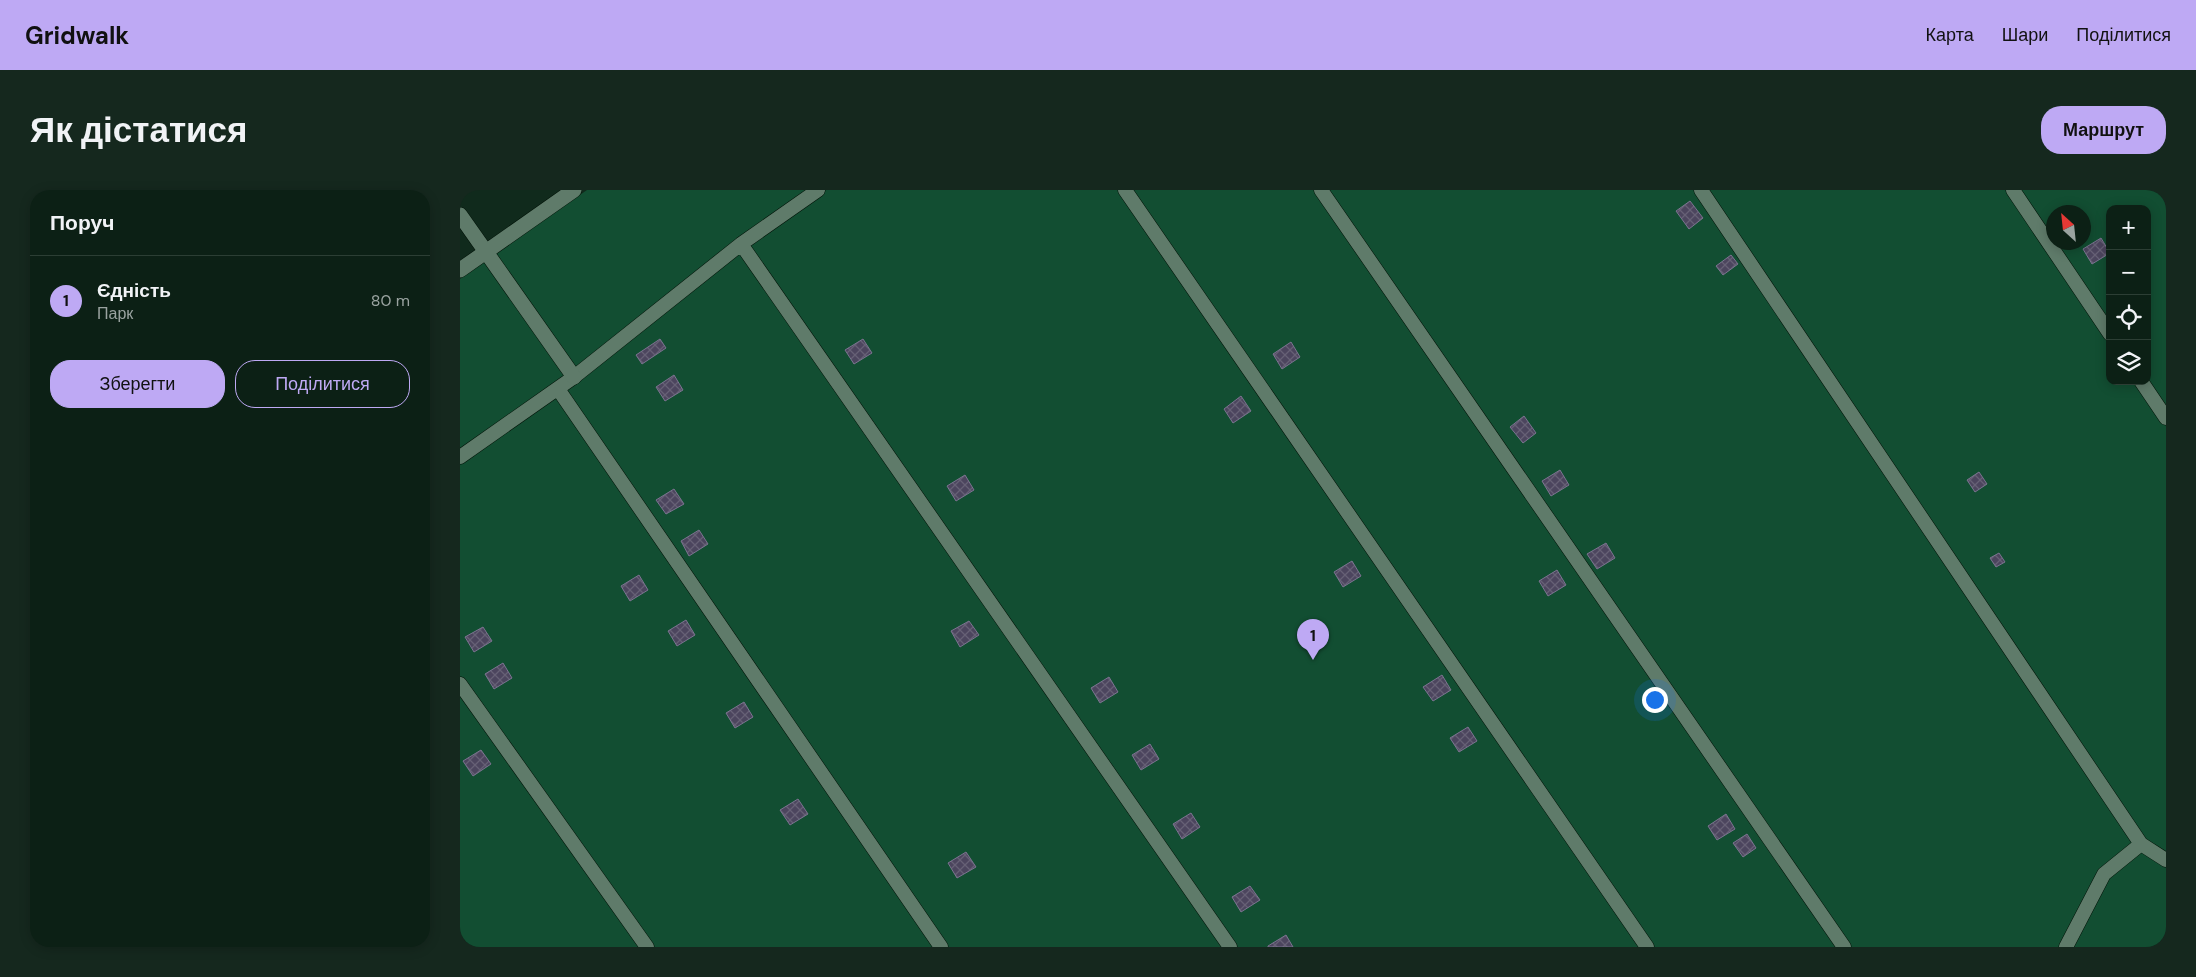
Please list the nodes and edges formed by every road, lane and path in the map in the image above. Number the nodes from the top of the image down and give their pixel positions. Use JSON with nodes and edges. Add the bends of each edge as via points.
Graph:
{"nodes":[{"id":1,"x":574,"y":190,"type":"edge"},
{"id":2,"x":818,"y":190,"type":"edge"},
{"id":3,"x":1125,"y":190,"type":"edge"},
{"id":4,"x":1321,"y":190,"type":"edge"},
{"id":5,"x":1701,"y":190,"type":"edge"},
{"id":6,"x":2013,"y":190,"type":"edge"},
{"id":7,"x":460,"y":216,"type":"edge"},
{"id":8,"x":741,"y":244,"type":"junction"},
{"id":9,"x":484,"y":253,"type":"junction"},
{"id":10,"x":460,"y":270,"type":"edge"},
{"id":11,"x":2106,"y":328,"type":"edge"},
{"id":12,"x":574,"y":377,"type":"junction"},
{"id":13,"x":2144,"y":385,"type":"edge"},
{"id":14,"x":558,"y":388,"type":"junction"},
{"id":15,"x":2166,"y":418,"type":"edge"},
{"id":16,"x":460,"y":456,"type":"edge"},
{"id":17,"x":460,"y":684,"type":"edge"},
{"id":18,"x":2141,"y":844,"type":"junction"},
{"id":19,"x":2166,"y":860,"type":"edge"},
{"id":20,"x":647,"y":947,"type":"edge"},
{"id":21,"x":941,"y":947,"type":"edge"},
{"id":22,"x":1230,"y":947,"type":"edge"},
{"id":23,"x":1647,"y":947,"type":"edge"},
{"id":24,"x":1844,"y":947,"type":"edge"},
{"id":25,"x":2066,"y":947,"type":"edge"}],
"edges":[{"from":1,"to":9,"type":"street"},
{"from":2,"to":8,"type":"lane"},
{"from":3,"to":23,"type":"lane"},
{"from":4,"to":24,"type":"lane"},
{"from":5,"to":18,"type":"lane"},
{"from":6,"to":11,"type":"lane"},
{"from":7,"to":9,"type":"street"},
{"from":8,"to":12,"type":"lane"},
{"from":8,"to":22,"type":"lane"},
{"from":9,"to":10,"type":"street"},
{"from":9,"to":12,"type":"street"},
{"from":12,"to":14,"type":"lane"},
{"from":13,"to":15,"type":"lane"},
{"from":14,"to":16,"type":"lane"},
{"from":14,"to":21,"type":"lane"},
{"from":17,"to":20,"type":"lane"},
{"from":18,"to":19,"type":"lane"},
{"from":18,"to":25,"type":"lane","via":[[2104,874]]}]}
